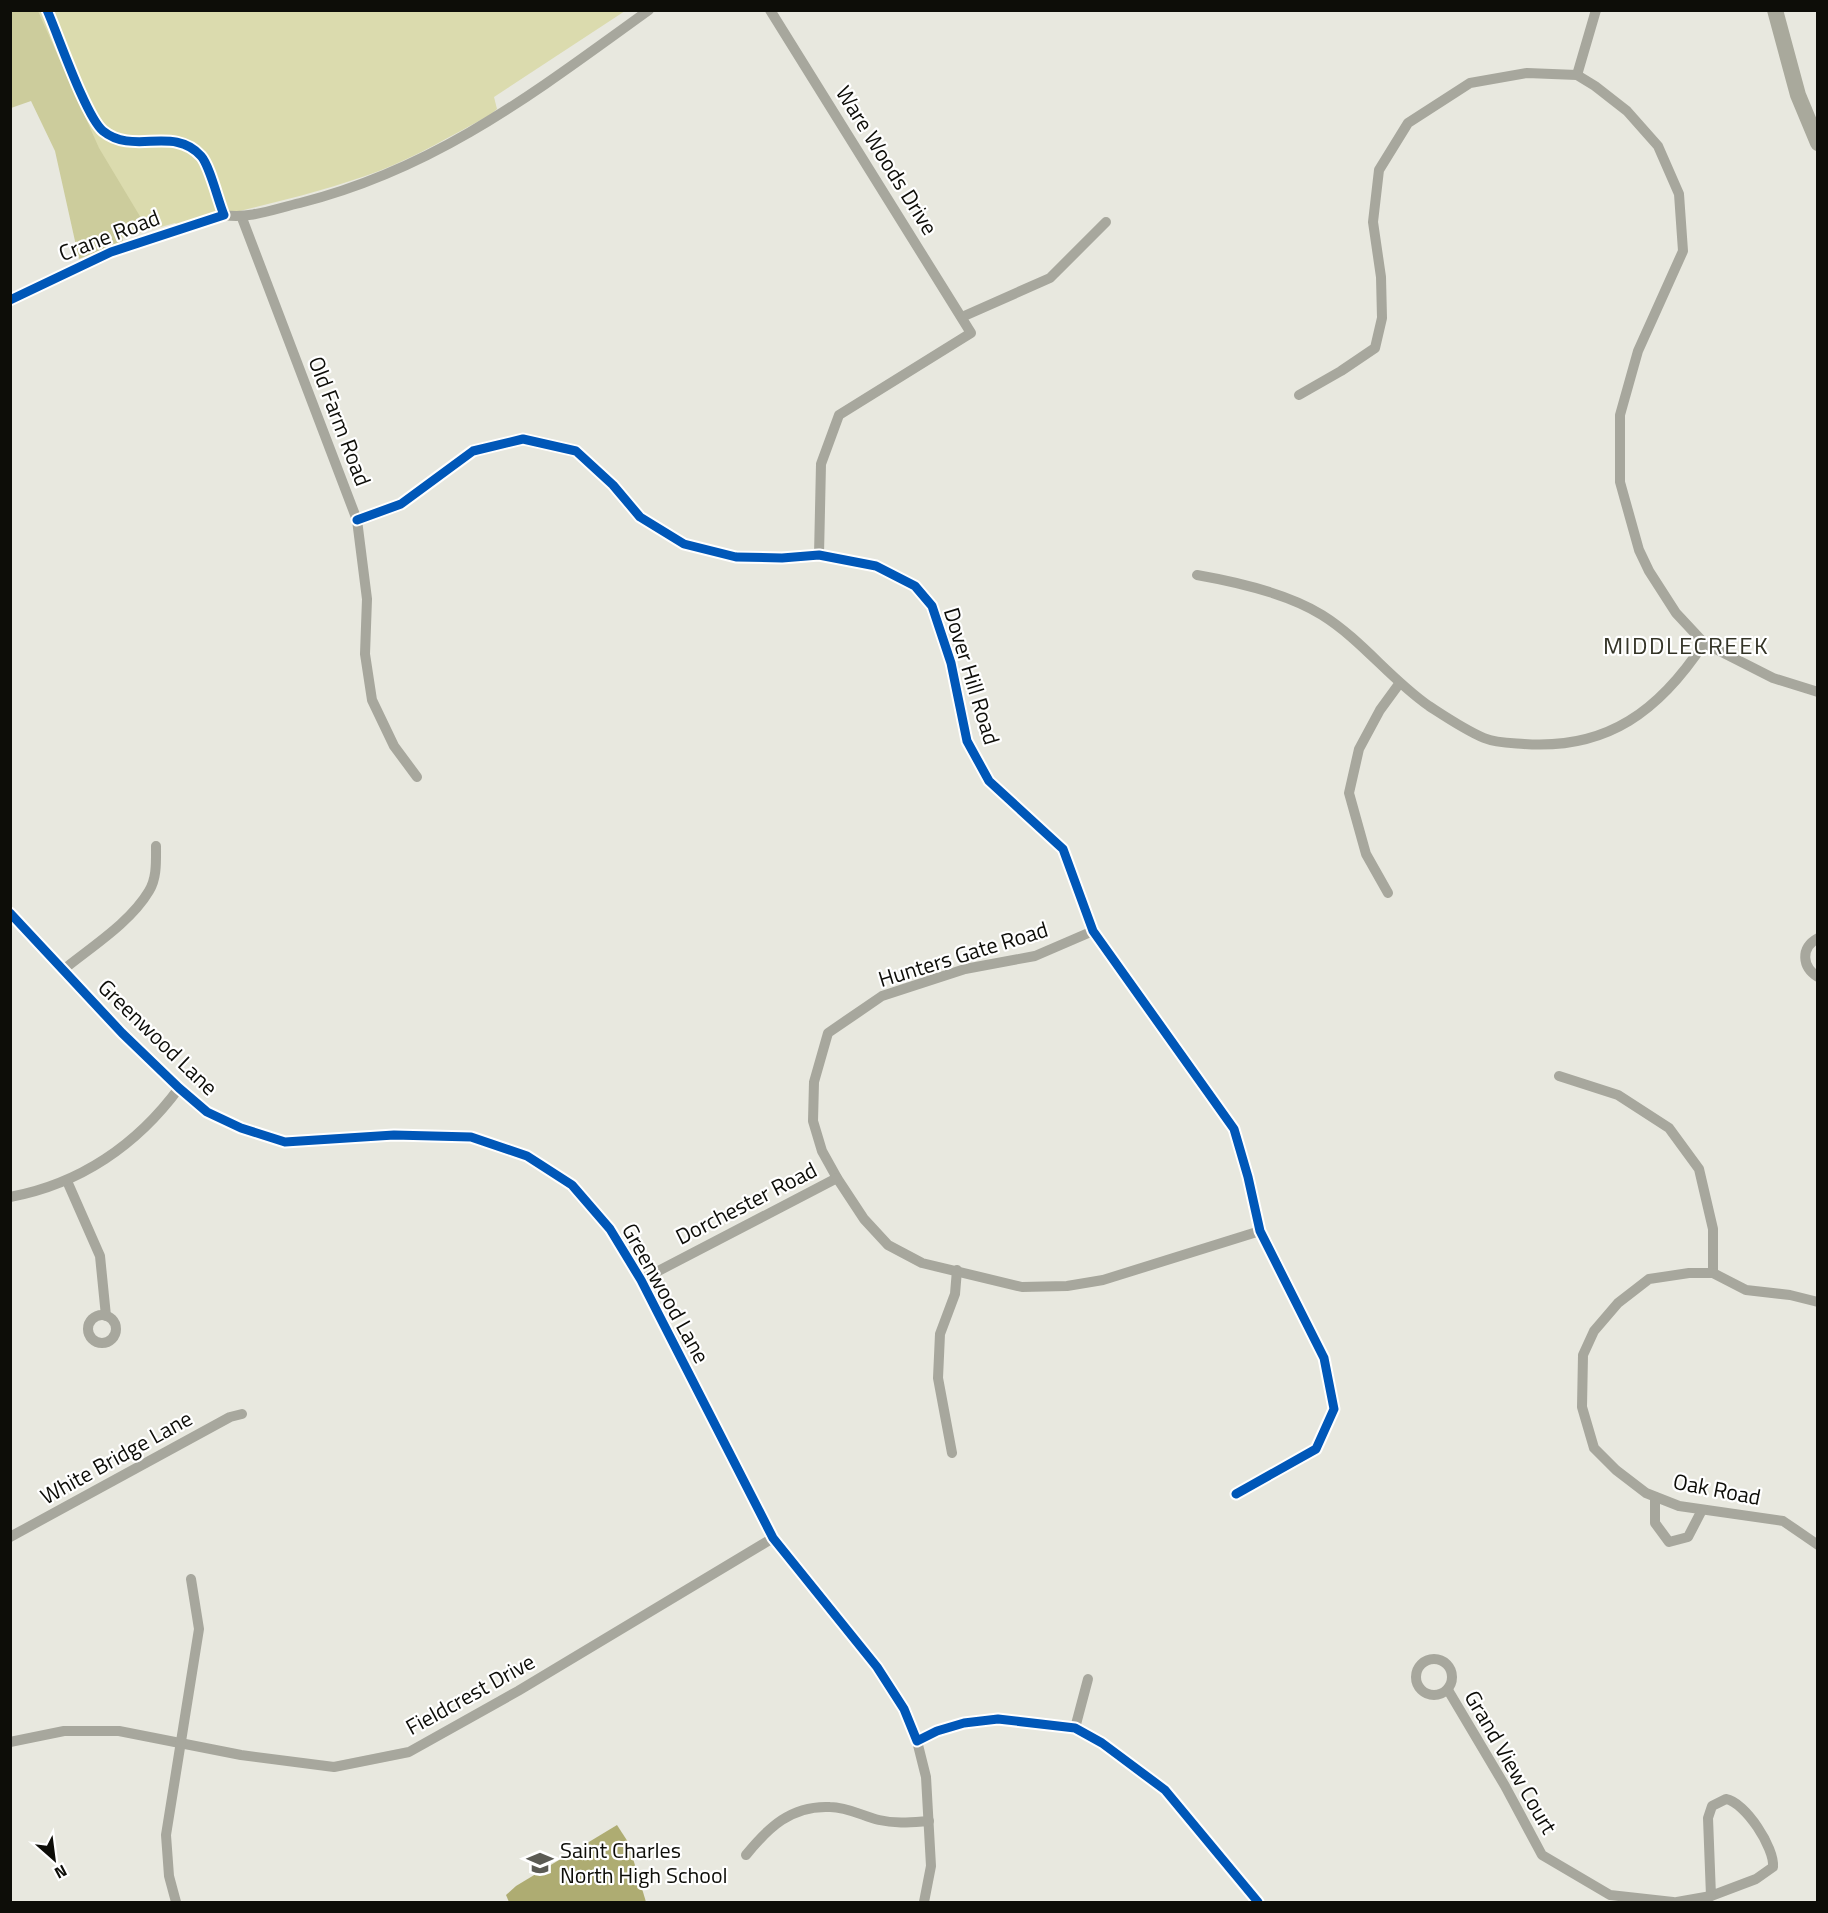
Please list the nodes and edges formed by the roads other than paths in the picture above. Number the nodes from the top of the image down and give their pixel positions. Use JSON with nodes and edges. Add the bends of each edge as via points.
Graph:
{"nodes":[{"id":1,"x":649,"y":10,"type":"edge"},
{"id":2,"x":770,"y":10,"type":"edge"},
{"id":3,"x":1596,"y":10,"type":"edge"},
{"id":4,"x":1775,"y":10,"type":"edge"},
{"id":5,"x":1577,"y":75,"type":"junction"},
{"id":6,"x":1818,"y":143,"type":"edge"},
{"id":7,"x":242,"y":218,"type":"junction"},
{"id":8,"x":1106,"y":222,"type":"dead end"},
{"id":9,"x":10,"y":300,"type":"edge"},
{"id":10,"x":962,"y":317,"type":"junction"},
{"id":11,"x":1299,"y":395,"type":"dead end"},
{"id":12,"x":357,"y":520,"type":"junction"},
{"id":13,"x":819,"y":555,"type":"junction"},
{"id":14,"x":1197,"y":575,"type":"dead end"},
{"id":15,"x":1704,"y":643,"type":"junction"},
{"id":16,"x":1400,"y":684,"type":"junction"},
{"id":17,"x":1818,"y":692,"type":"edge"},
{"id":18,"x":417,"y":777,"type":"dead end"},
{"id":19,"x":156,"y":846,"type":"dead end"},
{"id":20,"x":1388,"y":893,"type":"dead end"},
{"id":21,"x":10,"y":913,"type":"edge"},
{"id":22,"x":1093,"y":931,"type":"junction"},
{"id":23,"x":1818,"y":938,"type":"edge"},
{"id":24,"x":63,"y":970,"type":"junction"},
{"id":25,"x":1818,"y":977,"type":"edge"},
{"id":26,"x":1559,"y":1077,"type":"dead end"},
{"id":27,"x":179,"y":1088,"type":"junction"},
{"id":28,"x":837,"y":1178,"type":"junction"},
{"id":29,"x":67,"y":1181,"type":"junction"},
{"id":30,"x":10,"y":1197,"type":"edge"},
{"id":31,"x":1260,"y":1232,"type":"junction"},
{"id":32,"x":957,"y":1270,"type":"junction"},
{"id":33,"x":1713,"y":1273,"type":"junction"},
{"id":34,"x":641,"y":1280,"type":"junction"},
{"id":35,"x":1818,"y":1302,"type":"edge"},
{"id":36,"x":106,"y":1316,"type":"dead end"},
{"id":37,"x":242,"y":1414,"type":"dead end"},
{"id":38,"x":952,"y":1453,"type":"dead end"},
{"id":39,"x":1236,"y":1494,"type":"dead end"},
{"id":40,"x":1656,"y":1497,"type":"junction"},
{"id":41,"x":1702,"y":1510,"type":"junction"},
{"id":42,"x":10,"y":1537,"type":"edge"},
{"id":43,"x":773,"y":1538,"type":"junction"},
{"id":44,"x":1818,"y":1545,"type":"edge"},
{"id":45,"x":191,"y":1579,"type":"dead end"},
{"id":46,"x":1088,"y":1679,"type":"dead end"},
{"id":47,"x":1448,"y":1690,"type":"dead end"},
{"id":48,"x":1075,"y":1728,"type":"junction"},
{"id":49,"x":180,"y":1741,"type":"junction"},
{"id":50,"x":10,"y":1742,"type":"edge"},
{"id":51,"x":917,"y":1742,"type":"junction"},
{"id":52,"x":930,"y":1821,"type":"junction"},
{"id":53,"x":746,"y":1855,"type":"dead end"},
{"id":54,"x":1711,"y":1896,"type":"junction"},
{"id":55,"x":1608,"y":1899,"type":"edge"},
{"id":56,"x":176,"y":1902,"type":"edge"},
{"id":57,"x":924,"y":1902,"type":"edge"},
{"id":58,"x":1258,"y":1902,"type":"edge"},
{"id":59,"x":1675,"y":1902,"type":"edge"}],
"edges":[{"from":1,"to":7,"type":"street","name":"Crane Road","via":[[509,111],[412,164],[329,195]]},
{"from":2,"to":10,"type":"street","name":"Ware Woods Drive"},
{"from":3,"to":5,"type":"street"},
{"from":4,"to":6,"type":"main road","via":[[1798,95]]},
{"from":5,"to":11,"type":"street","via":[[1527,73],[1470,83],[1408,123],[1379,170],[1373,222],[1382,318],[1375,348]]},
{"from":5,"to":15,"type":"street","via":[[1627,111],[1658,146],[1679,194],[1683,251],[1638,351],[1620,415],[1620,482],[1632,529],[1649,571],[1676,613]]},
{"from":7,"to":9,"type":"street","name":"Crane Road","via":[[224,215],[111,252]]},
{"from":7,"to":12,"type":"street","name":"Old Farm Road"},
{"from":8,"to":10,"type":"street","via":[[1050,278]]},
{"from":10,"to":13,"type":"street","name":"Ware Woods Drive","via":[[970,334],[839,415],[821,464]]},
{"from":12,"to":13,"type":"street","name":"Dover Hill Road","via":[[401,504],[473,451],[523,439],[576,451],[640,516],[684,544],[736,557]]},
{"from":12,"to":18,"type":"street","name":"Old Farm Road","via":[[367,600],[365,654],[372,700],[394,746]]},
{"from":13,"to":22,"type":"street","name":"Dover Hill Road","via":[[896,574],[915,586],[932,606],[951,663],[967,741],[989,781],[1063,849]]},
{"from":14,"to":16,"type":"street","via":[[1241,583],[1319,613],[1352,635]]},
{"from":15,"to":16,"type":"street","via":[[1688,667],[1638,718],[1574,742],[1546,745],[1486,739]]},
{"from":15,"to":17,"type":"street","via":[[1773,678]]},
{"from":16,"to":20,"type":"street","via":[[1380,710],[1359,749],[1349,793],[1366,854]]},
{"from":19,"to":24,"type":"street","via":[[157,869],[149,891],[129,915]]},
{"from":21,"to":24,"type":"street","name":"Greenwood Lane"},
{"from":22,"to":28,"type":"street","name":"Hunters Gate Road","via":[[1035,956],[965,969],[882,996],[828,1033],[814,1082],[813,1121],[822,1151]]},
{"from":22,"to":31,"type":"street","name":"Dover Hill Road","via":[[1234,1129]]},
{"from":23,"to":25,"type":"street","via":[[1807,946],[1805,961]]},
{"from":24,"to":27,"type":"street","name":"Greenwood Lane"},
{"from":26,"to":33,"type":"street","via":[[1618,1095],[1669,1128],[1699,1169],[1713,1229]]},
{"from":27,"to":29,"type":"street","via":[[158,1116],[123,1148]]},
{"from":27,"to":34,"type":"street","name":"Greenwood Lane","via":[[207,1112],[285,1142],[394,1135],[471,1137],[527,1156],[572,1185],[610,1229]]},
{"from":28,"to":32,"type":"street","name":"Hunters Gate Road","via":[[864,1219],[888,1245],[922,1263]]},
{"from":28,"to":34,"type":"street","name":"Dorchester Road"},
{"from":29,"to":30,"type":"street"},
{"from":29,"to":36,"type":"street","via":[[100,1256]]},
{"from":31,"to":32,"type":"street","name":"Hunters Gate Road","via":[[1103,1280],[1068,1286],[1022,1287]]},
{"from":31,"to":39,"type":"street","name":"Dover Hill Road","via":[[1324,1358],[1334,1409],[1316,1449]]},
{"from":32,"to":38,"type":"street","via":[[955,1294],[940,1334],[938,1378]]},
{"from":33,"to":35,"type":"street","name":"Oak Road","via":[[1746,1290]]},
{"from":33,"to":40,"type":"street","name":"Oak Road","via":[[1649,1279],[1618,1303],[1594,1331],[1583,1355],[1582,1407],[1594,1448],[1616,1470]]},
{"from":34,"to":43,"type":"street","name":"Greenwood Lane"},
{"from":37,"to":42,"type":"street","name":"White Bridge Lane"},
{"from":40,"to":41,"type":"street","name":"Oak Road"},
{"from":40,"to":41,"type":"street","via":[[1655,1523],[1669,1542],[1688,1537]]},
{"from":41,"to":44,"type":"street","name":"Oak Road","via":[[1783,1521]]},
{"from":43,"to":49,"type":"street","name":"Fieldcrest Drive","via":[[409,1752],[334,1767],[241,1755]]},
{"from":43,"to":51,"type":"street","name":"Greenwood Lane","via":[[877,1667],[904,1708]]},
{"from":45,"to":49,"type":"street","via":[[199,1629]]},
{"from":46,"to":48,"type":"street"},
{"from":47,"to":55,"type":"street","name":"Grand View Court","via":[[1542,1856]]},
{"from":48,"to":51,"type":"street","via":[[998,1719],[963,1723]]},
{"from":48,"to":58,"type":"street","via":[[1165,1790]]},
{"from":49,"to":50,"type":"street","name":"Fieldcrest Drive","via":[[119,1731],[64,1731]]},
{"from":49,"to":56,"type":"street","via":[[166,1835],[169,1876]]},
{"from":51,"to":52,"type":"street","name":"Greenwood Lane","via":[[926,1777]]},
{"from":52,"to":53,"type":"street","via":[[902,1823],[831,1806],[811,1808],[768,1828]]},
{"from":52,"to":57,"type":"street","name":"Greenwood Lane","via":[[931,1866]]},
{"from":54,"to":54,"type":"street","name":"Grand View Court","via":[[1756,1879],[1773,1867],[1766,1843],[1744,1810],[1732,1800],[1721,1800],[1709,1812]]},
{"from":54,"to":59,"type":"street","name":"Grand View Court"},
{"from":55,"to":59,"type":"street","name":"Grand View Court"}]}
